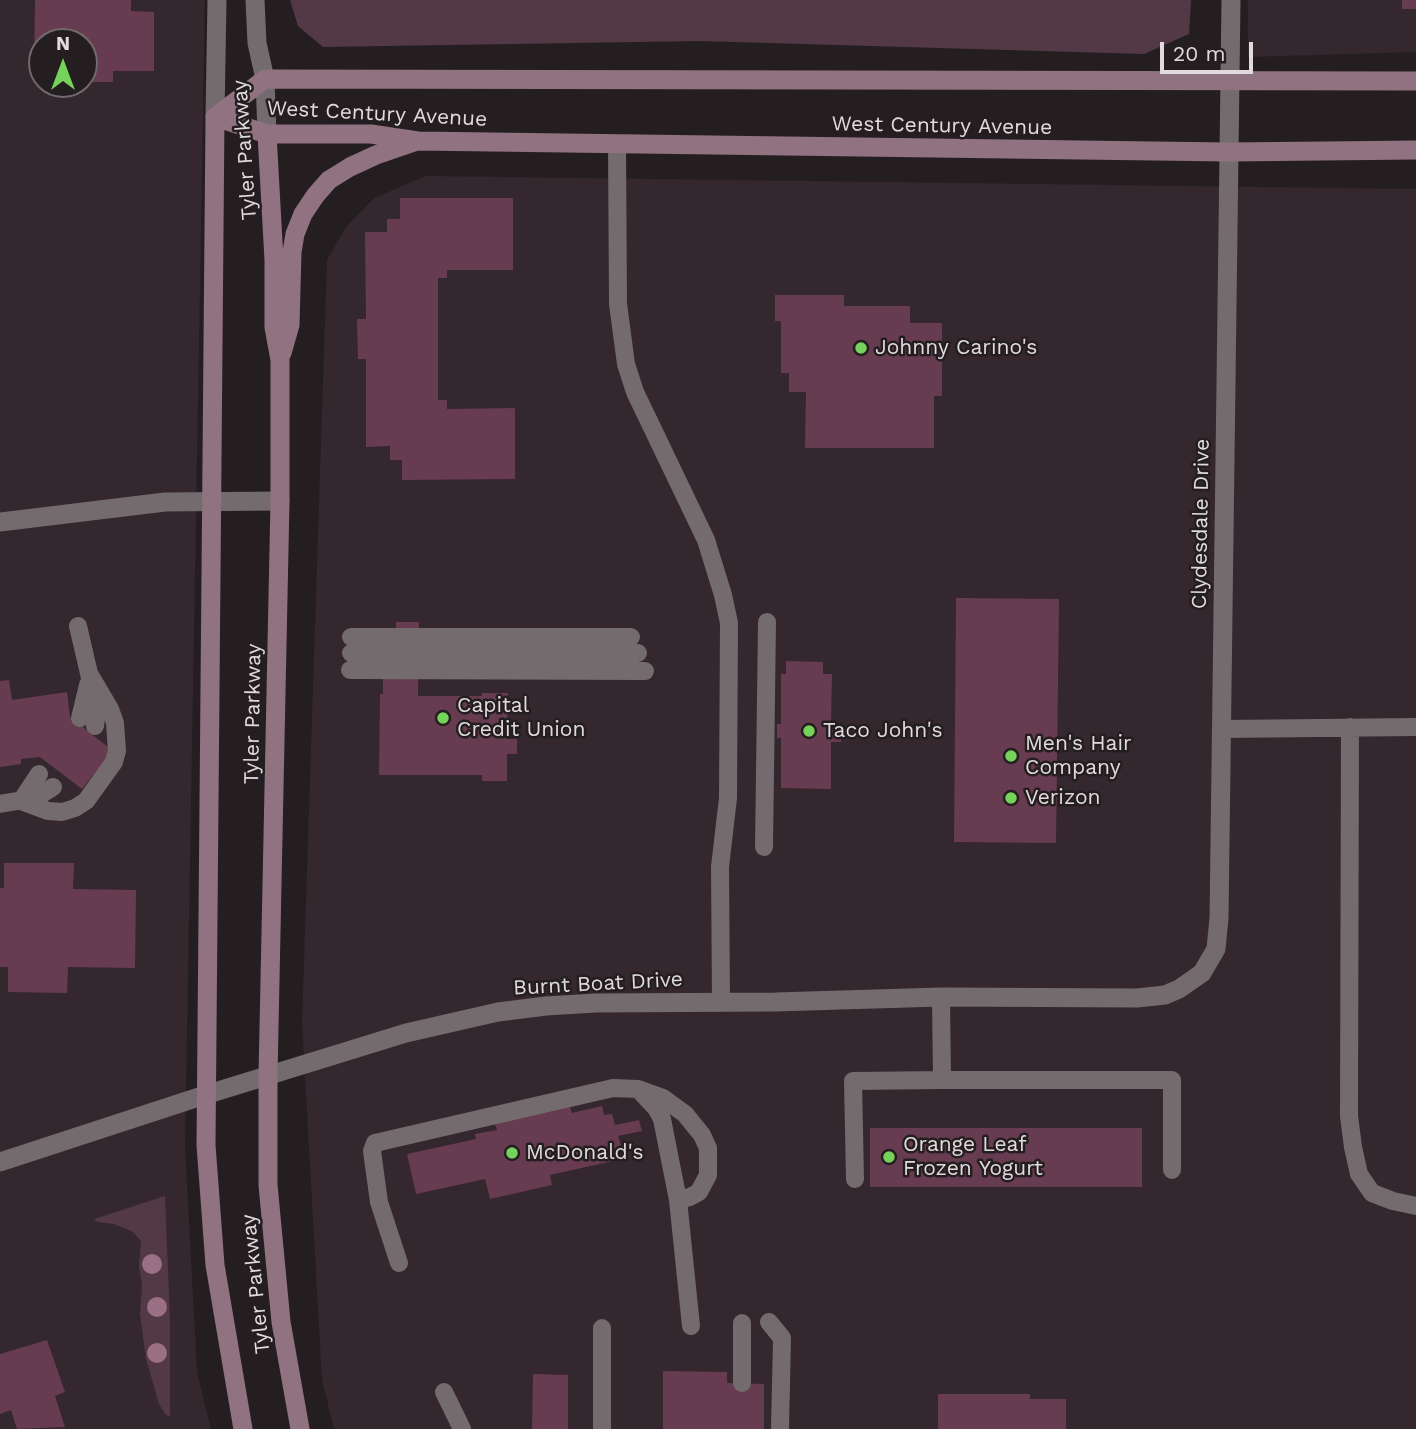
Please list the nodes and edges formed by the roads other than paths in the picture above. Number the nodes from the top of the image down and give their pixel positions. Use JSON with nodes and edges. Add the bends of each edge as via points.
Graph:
{"nodes":[{"id":1,"x":216,"y":0,"type":"edge"},
{"id":2,"x":256,"y":0,"type":"edge"},
{"id":3,"x":1231,"y":0,"type":"edge"},
{"id":4,"x":265,"y":79,"type":"junction"},
{"id":5,"x":1416,"y":81,"type":"edge"},
{"id":6,"x":1230,"y":82,"type":"junction"},
{"id":7,"x":215,"y":117,"type":"junction"},
{"id":8,"x":267,"y":134,"type":"junction"},
{"id":9,"x":418,"y":141,"type":"junction"},
{"id":10,"x":617,"y":145,"type":"junction"},
{"id":11,"x":1416,"y":150,"type":"edge"},
{"id":12,"x":1228,"y":152,"type":"junction"},
{"id":13,"x":280,"y":360,"type":"junction"},
{"id":14,"x":211,"y":501,"type":"junction"},
{"id":15,"x":280,"y":501,"type":"junction"},
{"id":16,"x":0,"y":522,"type":"edge"},
{"id":17,"x":767,"y":622,"type":"dead end"},
{"id":18,"x":78,"y":626,"type":"dead end"},
{"id":19,"x":634,"y":645,"type":"dead end"},
{"id":20,"x":645,"y":671,"type":"dead end"},
{"id":21,"x":90,"y":675,"type":"junction"},
{"id":22,"x":88,"y":722,"type":"dead end"},
{"id":23,"x":1350,"y":727,"type":"junction"},
{"id":24,"x":1416,"y":727,"type":"edge"},
{"id":25,"x":1222,"y":729,"type":"junction"},
{"id":26,"x":39,"y":774,"type":"dead end"},
{"id":27,"x":53,"y":787,"type":"dead end"},
{"id":28,"x":21,"y":802,"type":"junction"},
{"id":29,"x":0,"y":804,"type":"edge"},
{"id":30,"x":764,"y":847,"type":"dead end"},
{"id":31,"x":942,"y":997,"type":"junction"},
{"id":32,"x":1137,"y":998,"type":"joint"},
{"id":33,"x":721,"y":1002,"type":"junction"},
{"id":34,"x":268,"y":1076,"type":"junction"},
{"id":35,"x":942,"y":1080,"type":"junction"},
{"id":36,"x":638,"y":1089,"type":"junction"},
{"id":37,"x":205,"y":1095,"type":"junction"},
{"id":38,"x":0,"y":1162,"type":"edge"},
{"id":39,"x":1172,"y":1170,"type":"dead end"},
{"id":40,"x":855,"y":1179,"type":"dead end"},
{"id":41,"x":678,"y":1200,"type":"junction"},
{"id":42,"x":1416,"y":1206,"type":"edge"},
{"id":43,"x":399,"y":1263,"type":"dead end"},
{"id":44,"x":769,"y":1322,"type":"dead end"},
{"id":45,"x":742,"y":1323,"type":"dead end"},
{"id":46,"x":691,"y":1326,"type":"dead end"},
{"id":47,"x":603,"y":1328,"type":"dead end"},
{"id":48,"x":742,"y":1383,"type":"dead end"},
{"id":49,"x":444,"y":1392,"type":"dead end"},
{"id":50,"x":243,"y":1429,"type":"edge"},
{"id":51,"x":300,"y":1429,"type":"edge"},
{"id":52,"x":462,"y":1429,"type":"edge"},
{"id":53,"x":602,"y":1429,"type":"edge"},
{"id":54,"x":780,"y":1429,"type":"edge"}],
"edges":[{"from":1,"to":7,"type":"street","name":"Tyler Parkway"},
{"from":2,"to":4,"type":"street","name":"Tyler Parkway","via":[[257,43]]},
{"from":3,"to":6,"type":"street","name":"Clydesdale Drive"},
{"from":4,"to":6,"type":"main road","name":"West Century Avenue"},
{"from":4,"to":7,"type":"main road","name":"West Century Avenue"},
{"from":4,"to":8,"type":"street","name":"Tyler Parkway"},
{"from":5,"to":6,"type":"main road","name":"West Century Avenue"},
{"from":6,"to":12,"type":"street","name":"Clydesdale Drive"},
{"from":7,"to":8,"type":"main road","name":"West Century Avenue"},
{"from":7,"to":14,"type":"main road","name":"Tyler Parkway"},
{"from":8,"to":9,"type":"main road","name":"West Century Avenue","via":[[371,134]]},
{"from":8,"to":13,"type":"main road","name":"Tyler Parkway","via":[[274,327]]},
{"from":9,"to":10,"type":"main road","name":"West Century Avenue"},
{"from":9,"to":13,"type":"main road","via":[[376,155],[329,180],[303,214],[292,252],[290,325]]},
{"from":10,"to":12,"type":"main road","name":"West Century Avenue"},
{"from":10,"to":33,"type":"lane","via":[[618,304],[626,364],[706,540],[729,623],[728,798],[720,867]]},
{"from":11,"to":12,"type":"main road","name":"West Century Avenue"},
{"from":12,"to":25,"type":"street","name":"Clydesdale Drive"},
{"from":13,"to":15,"type":"main road","name":"Tyler Parkway"},
{"from":14,"to":15,"type":"street"},
{"from":14,"to":16,"type":"street","via":[[142,504]]},
{"from":14,"to":37,"type":"main road","name":"Tyler Parkway"},
{"from":15,"to":34,"type":"main road","name":"Tyler Parkway"},
{"from":17,"to":30,"type":"lane"},
{"from":18,"to":21,"type":"lane"},
{"from":19,"to":20,"type":"lane","via":[[351,653]]},
{"from":21,"to":22,"type":"lane"},
{"from":21,"to":28,"type":"lane","via":[[115,723],[114,762],[86,801],[75,808],[48,811]]},
{"from":23,"to":24,"type":"lane"},
{"from":23,"to":25,"type":"lane"},
{"from":23,"to":42,"type":"lane","via":[[1349,1116],[1353,1147],[1359,1174],[1372,1193]]},
{"from":25,"to":32,"type":"street","name":"Clydesdale Drive","via":[[1216,949],[1191,982],[1165,995]]},
{"from":26,"to":28,"type":"lane"},
{"from":27,"to":28,"type":"lane"},
{"from":28,"to":29,"type":"lane"},
{"from":31,"to":32,"type":"street","name":"Burnt Boat Drive"},
{"from":31,"to":33,"type":"street","name":"Burnt Boat Drive"},
{"from":31,"to":35,"type":"lane"},
{"from":33,"to":34,"type":"street","name":"Burnt Boat Drive","via":[[596,1003],[498,1012],[406,1033]]},
{"from":34,"to":37,"type":"street","name":"Burnt Boat Drive"},
{"from":34,"to":51,"type":"main road","name":"Tyler Parkway","via":[[268,1185],[275,1269]]},
{"from":35,"to":39,"type":"lane","via":[[1172,1080]]},
{"from":35,"to":40,"type":"lane","via":[[853,1081]]},
{"from":36,"to":41,"type":"lane","via":[[662,1119]]},
{"from":36,"to":41,"type":"lane","via":[[674,1105],[708,1148],[704,1184],[699,1192]]},
{"from":36,"to":43,"type":"lane","via":[[613,1088],[375,1143],[372,1151],[379,1202]]},
{"from":37,"to":38,"type":"street","name":"Burnt Boat Drive"},
{"from":37,"to":50,"type":"main road","name":"Tyler Parkway","via":[[215,1265]]},
{"from":41,"to":46,"type":"lane"},
{"from":44,"to":54,"type":"lane","via":[[782,1338]]},
{"from":45,"to":48,"type":"lane"},
{"from":47,"to":53,"type":"lane"},
{"from":49,"to":52,"type":"lane"}]}
